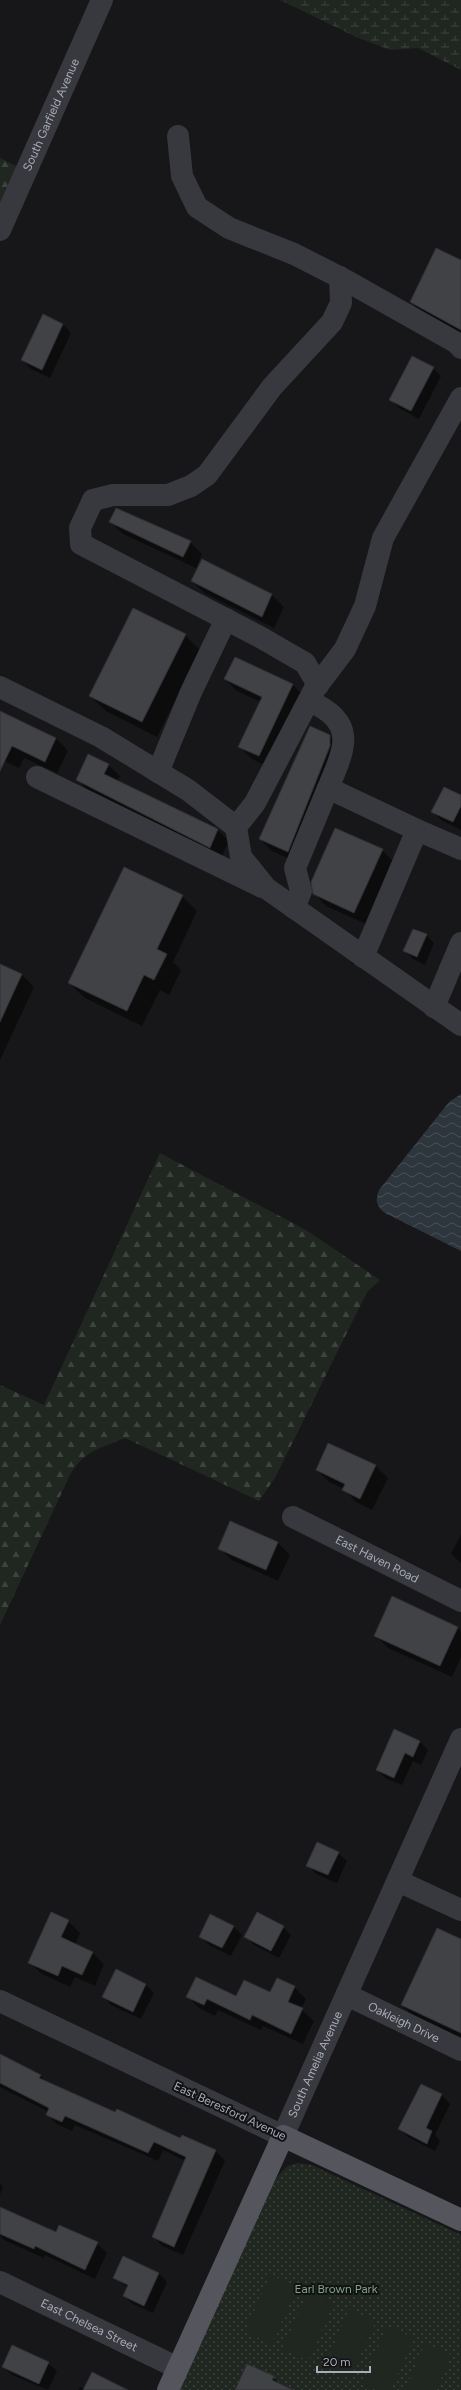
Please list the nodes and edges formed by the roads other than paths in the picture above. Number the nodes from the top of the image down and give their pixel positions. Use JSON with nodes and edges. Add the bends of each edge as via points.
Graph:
{"nodes":[{"id":1,"x":102,"y":0,"type":"edge"},
{"id":2,"x":178,"y":136,"type":"dead end"},
{"id":3,"x":0,"y":230,"type":"edge"},
{"id":4,"x":340,"y":278,"type":"junction"},
{"id":5,"x":461,"y":348,"type":"edge"},
{"id":6,"x":461,"y":398,"type":"edge"},
{"id":7,"x":226,"y":619,"type":"junction"},
{"id":8,"x":0,"y":687,"type":"edge"},
{"id":9,"x":313,"y":693,"type":"junction"},
{"id":10,"x":158,"y":772,"type":"junction"},
{"id":11,"x":37,"y":777,"type":"dead end"},
{"id":12,"x":328,"y":788,"type":"junction"},
{"id":13,"x":236,"y":827,"type":"junction"},
{"id":14,"x":417,"y":830,"type":"junction"},
{"id":15,"x":461,"y":849,"type":"edge"},
{"id":16,"x":266,"y":888,"type":"junction"},
{"id":17,"x":294,"y":908,"type":"junction"},
{"id":18,"x":461,"y":942,"type":"edge"},
{"id":19,"x":364,"y":957,"type":"junction"},
{"id":20,"x":434,"y":1007,"type":"junction"},
{"id":21,"x":461,"y":1025,"type":"edge"},
{"id":22,"x":293,"y":1517,"type":"dead end"},
{"id":23,"x":461,"y":1601,"type":"edge"},
{"id":24,"x":458,"y":1753,"type":"edge"},
{"id":25,"x":398,"y":1880,"type":"junction"},
{"id":26,"x":461,"y":1910,"type":"edge"},
{"id":27,"x":347,"y":1996,"type":"junction"},
{"id":28,"x":0,"y":2001,"type":"edge"},
{"id":29,"x":461,"y":2050,"type":"edge"},
{"id":30,"x":283,"y":2136,"type":"junction"},
{"id":31,"x":461,"y":2220,"type":"edge"},
{"id":32,"x":0,"y":2282,"type":"edge"},
{"id":33,"x":178,"y":2368,"type":"junction"},
{"id":34,"x":168,"y":2390,"type":"edge"}],
"edges":[{"from":1,"to":3,"type":"street","name":"South Garfield Avenue"},
{"from":2,"to":4,"type":"street","via":[[182,176],[197,207],[229,228],[294,254]]},
{"from":4,"to":5,"type":"street","via":[[457,343]]},
{"from":4,"to":7,"type":"street","via":[[340,303],[332,322],[272,387],[207,475],[190,486],[168,495],[113,495],[93,500],[80,528],[81,544]]},
{"from":6,"to":9,"type":"street","via":[[383,538],[365,606],[345,649]]},
{"from":7,"to":9,"type":"street","via":[[305,663]]},
{"from":7,"to":10,"type":"street","via":[[191,692]]},
{"from":8,"to":10,"type":"street","via":[[101,738]]},
{"from":9,"to":12,"type":"street","via":[[344,731],[343,753]]},
{"from":9,"to":13,"type":"street","via":[[255,803]]},
{"from":10,"to":13,"type":"street","via":[[188,790]]},
{"from":11,"to":16,"type":"street"},
{"from":12,"to":14,"type":"street"},
{"from":12,"to":17,"type":"street","via":[[295,868],[301,892]]},
{"from":13,"to":16,"type":"street","via":[[241,857]]},
{"from":14,"to":15,"type":"street"},
{"from":14,"to":19,"type":"street"},
{"from":16,"to":17,"type":"street"},
{"from":17,"to":19,"type":"street"},
{"from":18,"to":20,"type":"street"},
{"from":19,"to":20,"type":"street"},
{"from":20,"to":21,"type":"street"},
{"from":22,"to":23,"type":"street","name":"East Haven Road"},
{"from":24,"to":25,"type":"street","name":"South Amelia Avenue"},
{"from":25,"to":26,"type":"street"},
{"from":25,"to":27,"type":"street","name":"South Amelia Avenue"},
{"from":27,"to":29,"type":"street","name":"Oakleigh Drive"},
{"from":27,"to":30,"type":"street","name":"South Amelia Avenue"},
{"from":28,"to":30,"type":"street","name":"East Beresford Avenue"},
{"from":30,"to":31,"type":"main road","name":"East Beresford Avenue"},
{"from":30,"to":33,"type":"main road","name":"South Amelia Avenue"},
{"from":32,"to":33,"type":"street","name":"East Chelsea Street"},
{"from":33,"to":34,"type":"main road","name":"South Amelia Avenue"}]}
